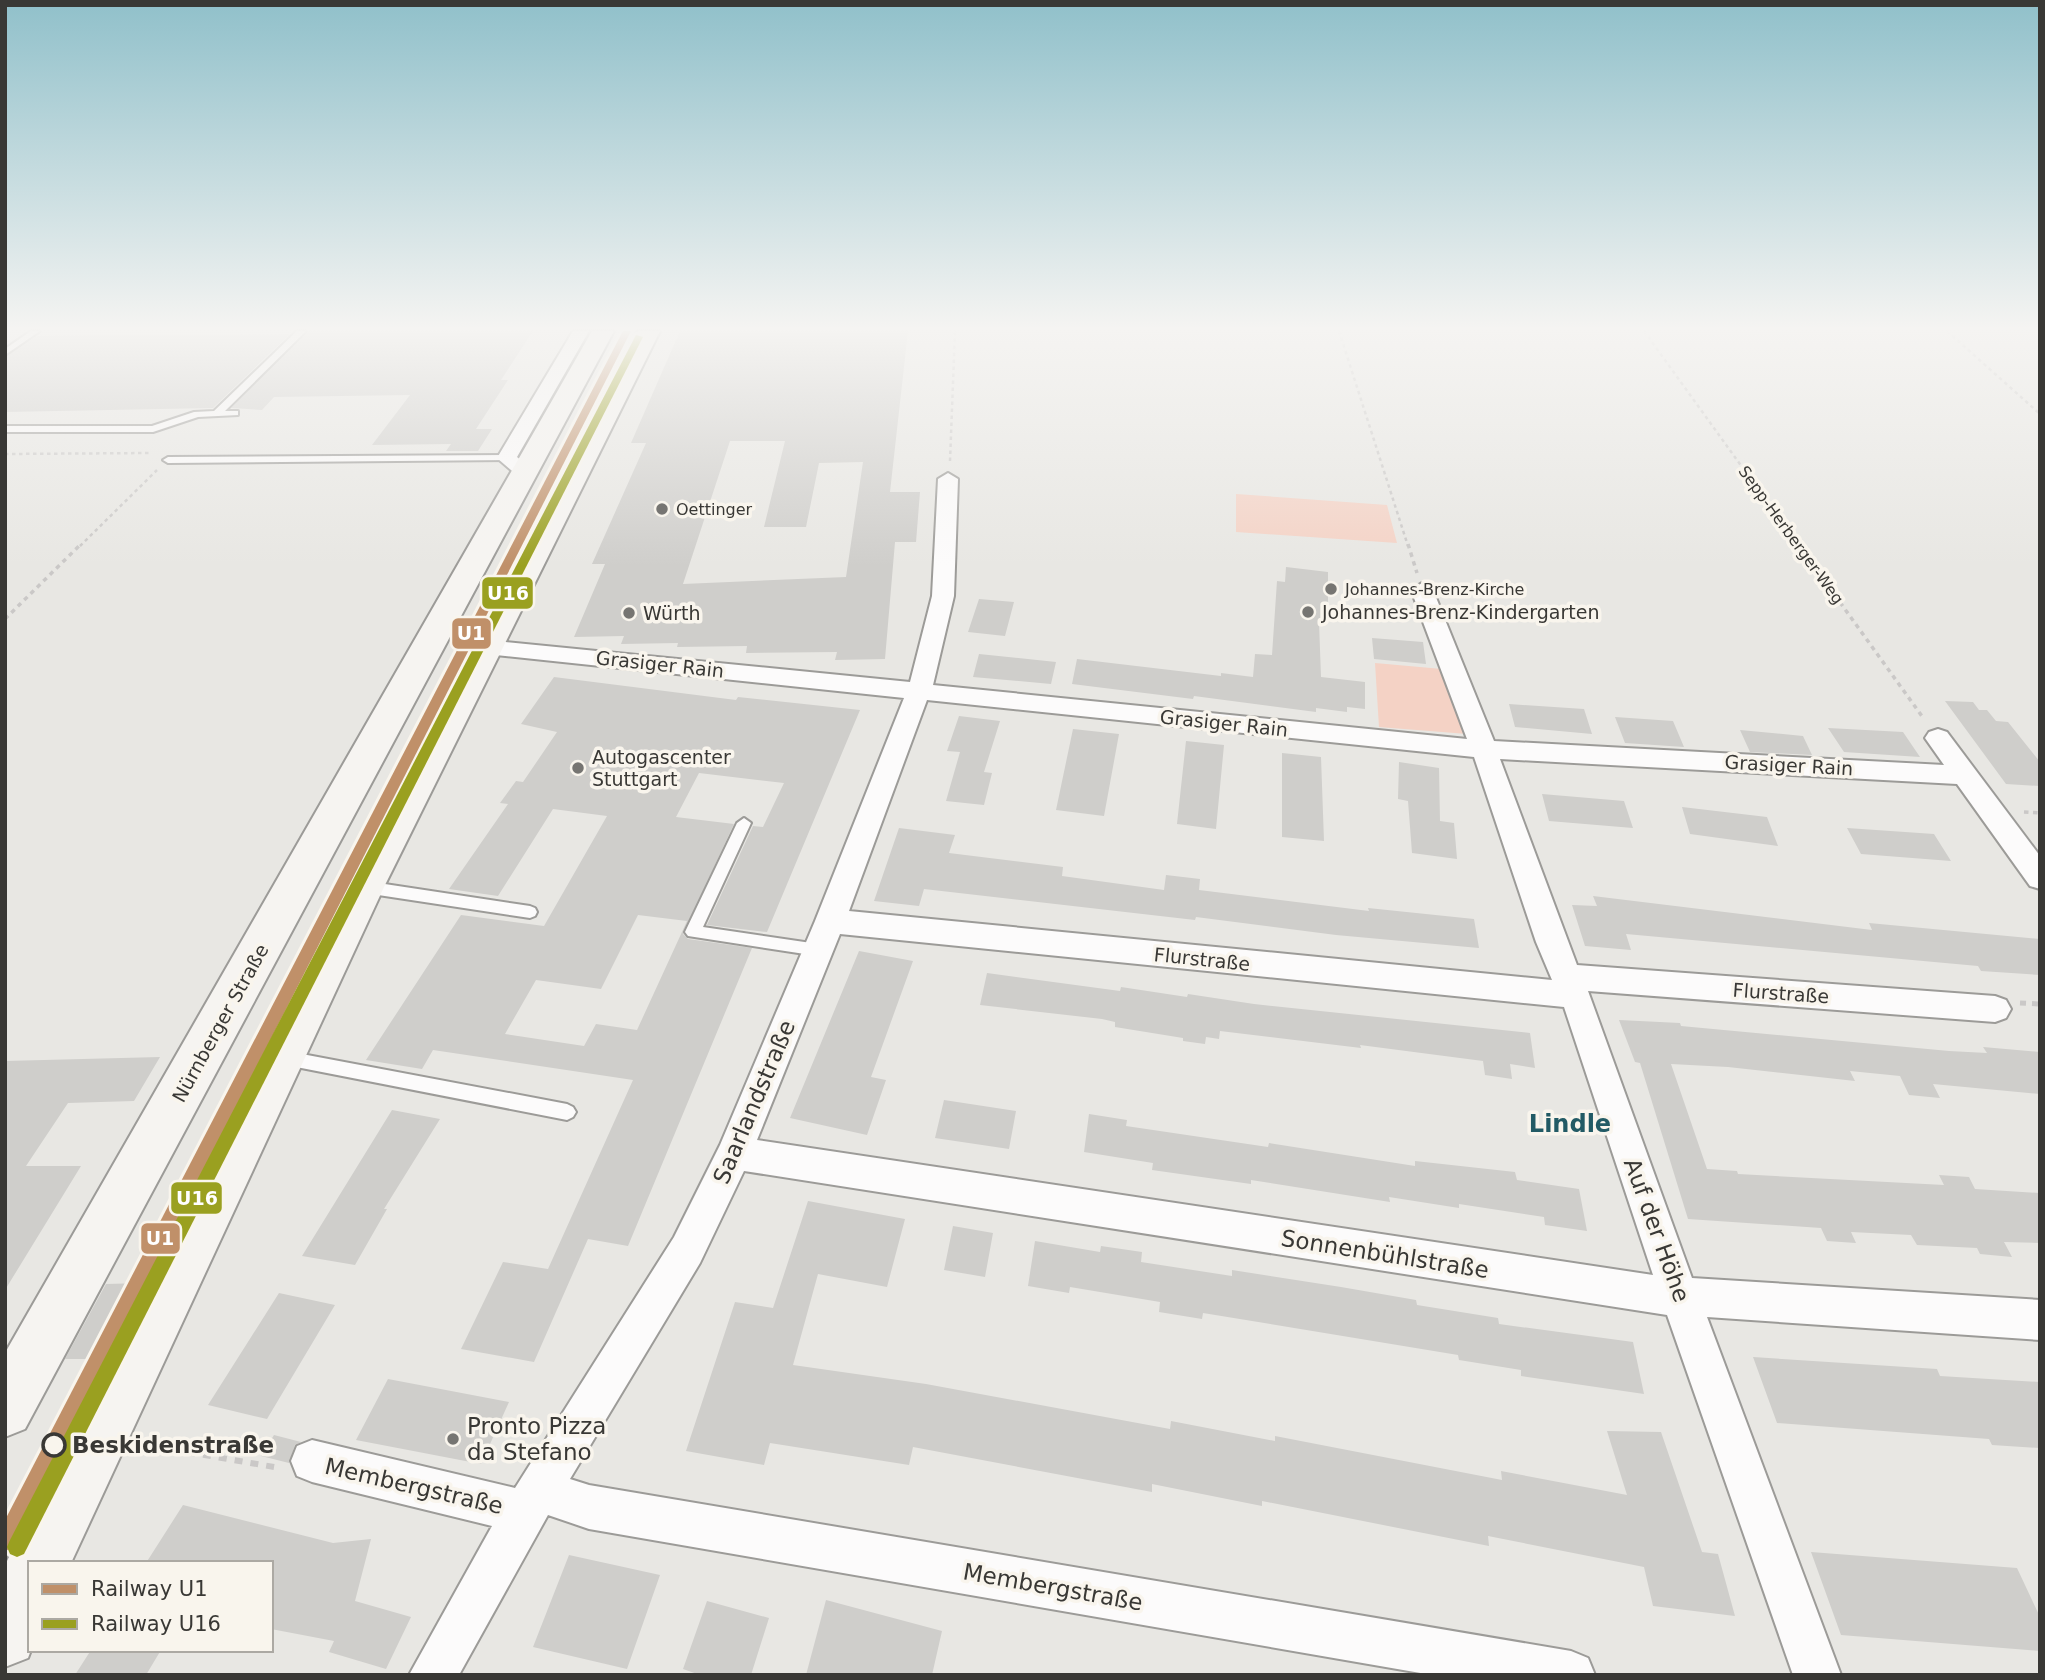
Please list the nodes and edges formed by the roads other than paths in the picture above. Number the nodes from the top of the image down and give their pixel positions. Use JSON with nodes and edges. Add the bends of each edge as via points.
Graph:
{"nodes":[{"id":1,"x":222,"y":409,"type":"edge"},
{"id":2,"x":543,"y":409,"type":"edge"},
{"id":3,"x":552,"y":409,"type":"edge"},
{"id":4,"x":609,"y":409,"type":"edge"},
{"id":5,"x":218,"y":413,"type":"junction"},
{"id":6,"x":235,"y":413,"type":"dead end"},
{"id":7,"x":5,"y":429,"type":"edge"},
{"id":8,"x":168,"y":460,"type":"road end"},
{"id":9,"x":516,"y":465,"type":"junction"},
{"id":10,"x":948,"y":480,"type":"road end"},
{"id":11,"x":1422,"y":590,"type":"road end"},
{"id":12,"x":486,"y":647,"type":"junction"},
{"id":13,"x":918,"y":691,"type":"junction"},
{"id":14,"x":1938,"y":738,"type":"road end"},
{"id":15,"x":1484,"y":749,"type":"junction"},
{"id":16,"x":1964,"y":775,"type":"junction"},
{"id":17,"x":744,"y":823,"type":"dead end"},
{"id":18,"x":2040,"y":878,"type":"edge"},
{"id":19,"x":364,"y":887,"type":"junction"},
{"id":20,"x":530,"y":912,"type":"dead end"},
{"id":21,"x":830,"y":921,"type":"junction"},
{"id":22,"x":818,"y":950,"type":"junction"},
{"id":23,"x":1571,"y":986,"type":"junction"},
{"id":24,"x":1995,"y":1009,"type":"dead end"},
{"id":25,"x":281,"y":1057,"type":"junction"},
{"id":26,"x":567,"y":1112,"type":"dead end"},
{"id":27,"x":734,"y":1153,"type":"junction"},
{"id":28,"x":1683,"y":1297,"type":"junction"},
{"id":29,"x":2040,"y":1320,"type":"edge"},
{"id":30,"x":5,"y":1409,"type":"edge"},
{"id":31,"x":312,"y":1461,"type":"road end"},
{"id":32,"x":531,"y":1501,"type":"junction"},
{"id":33,"x":40,"y":1561,"type":"edge"},
{"id":34,"x":28,"y":1586,"type":"edge"},
{"id":35,"x":5,"y":1635,"type":"edge"},
{"id":36,"x":433,"y":1675,"type":"edge"},
{"id":37,"x":1571,"y":1675,"type":"edge"},
{"id":38,"x":1816,"y":1675,"type":"edge"}],
"edges":[{"from":1,"to":5,"type":"lane"},
{"from":2,"to":9,"type":"street"},
{"from":3,"to":9,"type":"main road","name":"Nürnberger Straße"},
{"from":4,"to":12,"type":"main road"},
{"from":5,"to":6,"type":"lane"},
{"from":5,"to":7,"type":"lane","via":[[197,414],[153,429]]},
{"from":8,"to":9,"type":"lane"},
{"from":9,"to":30,"type":"main road","name":"Nürnberger Straße","via":[[435,636]]},
{"from":10,"to":13,"type":"street","name":"Saarlandstraße","via":[[943,596]]},
{"from":11,"to":15,"type":"street","name":"Auf der Höhe"},
{"from":12,"to":13,"type":"street","name":"Grasiger Rain"},
{"from":12,"to":19,"type":"main road"},
{"from":13,"to":15,"type":"street","name":"Grasiger Rain"},
{"from":13,"to":21,"type":"street","name":"Saarlandstraße"},
{"from":14,"to":16,"type":"street"},
{"from":15,"to":16,"type":"street","name":"Grasiger Rain"},
{"from":15,"to":23,"type":"street","name":"Auf der Höhe","via":[[1551,942]]},
{"from":16,"to":18,"type":"street"},
{"from":17,"to":22,"type":"lane","via":[[693,932]]},
{"from":19,"to":20,"type":"lane"},
{"from":19,"to":25,"type":"main road"},
{"from":21,"to":22,"type":"street","name":"Saarlandstraße"},
{"from":21,"to":23,"type":"street","name":"Flurstraße"},
{"from":22,"to":27,"type":"street","name":"Saarlandstraße"},
{"from":23,"to":24,"type":"street","name":"Flurstraße"},
{"from":23,"to":28,"type":"street","name":"Auf der Höhe"},
{"from":25,"to":26,"type":"lane"},
{"from":25,"to":33,"type":"main road"},
{"from":27,"to":28,"type":"street","name":"Sonnenbühlstraße"},
{"from":27,"to":32,"type":"street","name":"Saarlandstraße","via":[[687,1250]]},
{"from":28,"to":29,"type":"street","name":"Sonnenbühlstraße"},
{"from":28,"to":38,"type":"street","name":"Auf der Höhe"},
{"from":31,"to":32,"type":"street","name":"Membergstraße"},
{"from":32,"to":36,"type":"street","name":"Saarlandstraße"},
{"from":32,"to":37,"type":"street","name":"Membergstraße","via":[[589,1507]]},
{"from":34,"to":35,"type":"main road"}]}
